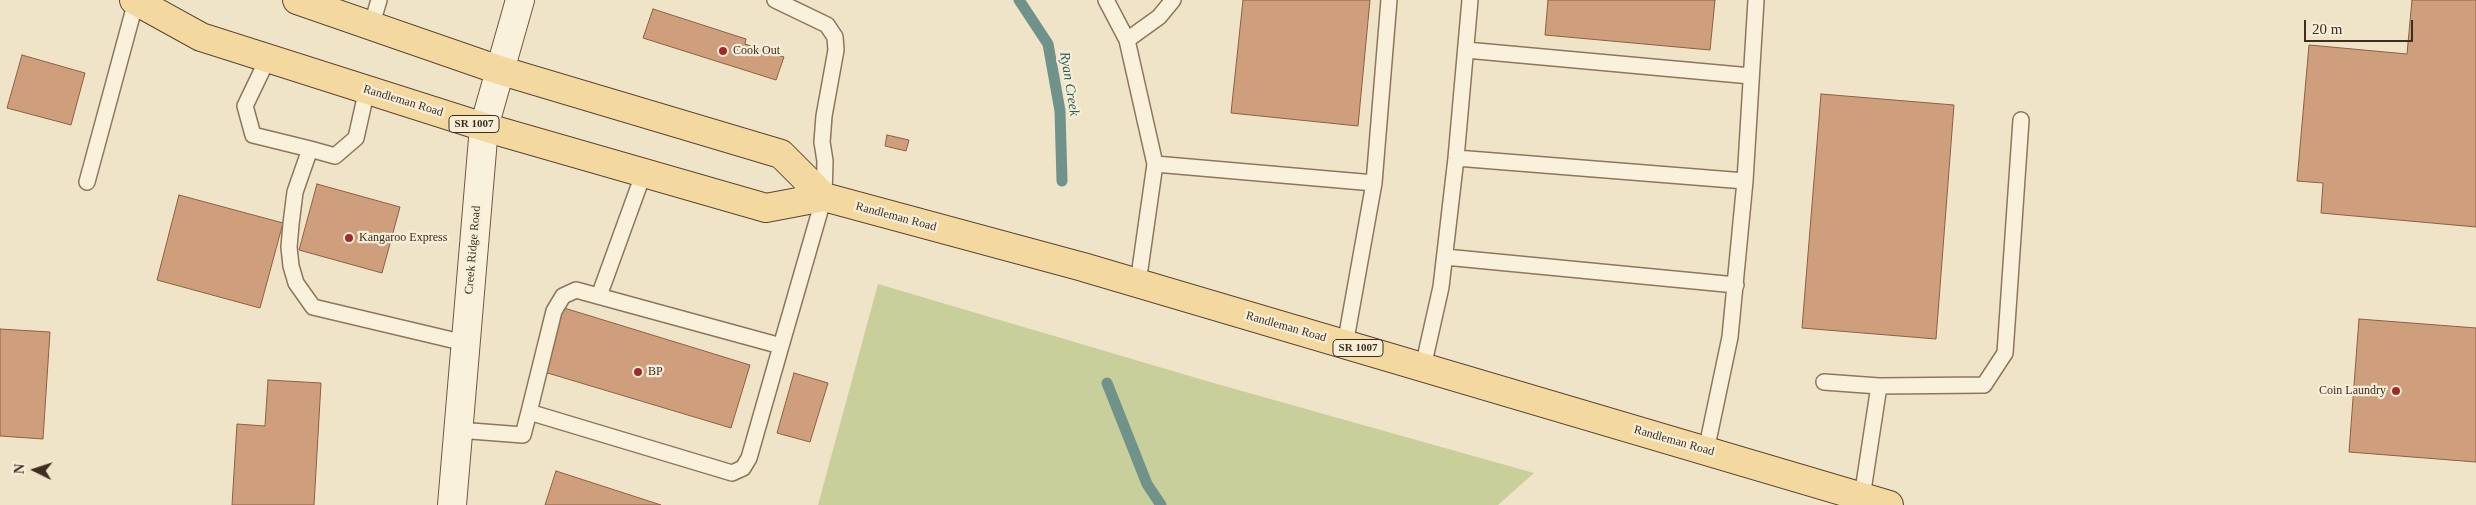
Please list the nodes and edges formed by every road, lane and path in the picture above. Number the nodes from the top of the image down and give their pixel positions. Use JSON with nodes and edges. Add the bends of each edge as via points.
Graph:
{"nodes":[{"id":1,"x":135,"y":0,"type":"edge"},
{"id":2,"x":297,"y":0,"type":"edge"},
{"id":3,"x":379,"y":0,"type":"edge"},
{"id":4,"x":520,"y":0,"type":"edge"},
{"id":5,"x":775,"y":0,"type":"edge"},
{"id":6,"x":1106,"y":0,"type":"edge"},
{"id":7,"x":1172,"y":0,"type":"edge"},
{"id":8,"x":1389,"y":0,"type":"edge"},
{"id":9,"x":1470,"y":0,"type":"edge"},
{"id":10,"x":1756,"y":0,"type":"edge"},
{"id":11,"x":371,"y":27,"type":"junction"},
{"id":12,"x":1127,"y":40,"type":"junction"},
{"id":13,"x":1466,"y":50,"type":"junction"},
{"id":14,"x":268,"y":58,"type":"junction"},
{"id":15,"x":499,"y":70,"type":"junction"},
{"id":16,"x":1751,"y":76,"type":"junction"},
{"id":17,"x":367,"y":90,"type":"junction"},
{"id":18,"x":2021,"y":120,"type":"dead end"},
{"id":19,"x":484,"y":127,"type":"junction"},
{"id":20,"x":310,"y":149,"type":"junction"},
{"id":21,"x":1456,"y":158,"type":"junction"},
{"id":22,"x":1155,"y":164,"type":"junction"},
{"id":23,"x":644,"y":172,"type":"junction"},
{"id":24,"x":1745,"y":181,"type":"junction"},
{"id":25,"x":87,"y":182,"type":"dead end"},
{"id":26,"x":1374,"y":183,"type":"junction"},
{"id":27,"x":824,"y":197,"type":"junction"},
{"id":28,"x":1445,"y":256,"type":"junction"},
{"id":29,"x":1138,"y":283,"type":"junction"},
{"id":30,"x":1736,"y":285,"type":"junction"},
{"id":31,"x":599,"y":296,"type":"junction"},
{"id":32,"x":466,"y":343,"type":"junction"},
{"id":33,"x":1345,"y":345,"type":"junction"},
{"id":34,"x":781,"y":346,"type":"junction"},
{"id":35,"x":1423,"y":367,"type":"junction"},
{"id":36,"x":1824,"y":382,"type":"dead end"},
{"id":37,"x":1879,"y":386,"type":"junction"},
{"id":38,"x":529,"y":412,"type":"junction"},
{"id":39,"x":458,"y":430,"type":"junction"},
{"id":40,"x":1706,"y":451,"type":"junction"},
{"id":41,"x":1862,"y":497,"type":"junction"},
{"id":42,"x":452,"y":505,"type":"edge"},
{"id":43,"x":1889,"y":505,"type":"edge"}],
"edges":[{"from":1,"to":14,"type":"main road","name":"Randleman Road","number":"SR 1007","via":[[201,36]]},
{"from":1,"to":25,"type":"lane"},
{"from":2,"to":11,"type":"main road","name":"Randleman Road","number":"SR 1007"},
{"from":3,"to":11,"type":"lane"},
{"from":4,"to":15,"type":"main road","name":"Creek Ridge Road"},
{"from":5,"to":27,"type":"lane","via":[[827,25],[834,37],[834,64],[822,142]]},
{"from":6,"to":12,"type":"lane"},
{"from":7,"to":12,"type":"lane","via":[[1159,17]]},
{"from":8,"to":26,"type":"lane"},
{"from":9,"to":13,"type":"lane"},
{"from":10,"to":16,"type":"lane"},
{"from":11,"to":15,"type":"main road","name":"Randleman Road","number":"SR 1007"},
{"from":12,"to":22,"type":"lane"},
{"from":13,"to":16,"type":"lane"},
{"from":13,"to":21,"type":"lane"},
{"from":14,"to":17,"type":"main road","name":"Randleman Road","number":"SR 1007"},
{"from":14,"to":20,"type":"lane","via":[[246,106],[253,135]]},
{"from":15,"to":19,"type":"main road","name":"Creek Ridge Road"},
{"from":15,"to":27,"type":"main road","name":"Randleman Road","number":"SR 1007","via":[[781,154]]},
{"from":16,"to":24,"type":"lane"},
{"from":17,"to":19,"type":"main road","name":"Randleman Road","number":"SR 1007"},
{"from":17,"to":20,"type":"lane","via":[[356,138],[335,156]]},
{"from":18,"to":37,"type":"lane","via":[[2005,353],[1984,385]]},
{"from":19,"to":23,"type":"main road","name":"Randleman Road","number":"SR 1007"},
{"from":19,"to":32,"type":"main road","name":"Creek Ridge Road"},
{"from":20,"to":32,"type":"lane","via":[[295,192],[289,247],[296,283],[313,307]]},
{"from":21,"to":24,"type":"lane"},
{"from":21,"to":28,"type":"lane"},
{"from":22,"to":26,"type":"lane"},
{"from":22,"to":29,"type":"lane"},
{"from":23,"to":27,"type":"main road","name":"Randleman Road","number":"SR 1007","via":[[766,208]]},
{"from":23,"to":31,"type":"lane"},
{"from":24,"to":30,"type":"lane"},
{"from":26,"to":33,"type":"lane"},
{"from":27,"to":29,"type":"main road","name":"Randleman Road","number":"SR 1007"},
{"from":27,"to":34,"type":"lane"},
{"from":28,"to":30,"type":"lane"},
{"from":28,"to":35,"type":"lane"},
{"from":29,"to":33,"type":"main road","name":"Randleman Road","number":"SR 1007"},
{"from":30,"to":40,"type":"lane","via":[[1726,361]]},
{"from":31,"to":34,"type":"lane"},
{"from":31,"to":38,"type":"lane","via":[[576,290],[563,296],[554,310]]},
{"from":32,"to":39,"type":"main road","name":"Creek Ridge Road"},
{"from":33,"to":35,"type":"main road","name":"Randleman Road","number":"SR 1007"},
{"from":34,"to":38,"type":"lane","via":[[749,458],[743,468],[732,473]]},
{"from":35,"to":40,"type":"main road","name":"Randleman Road","number":"SR 1007"},
{"from":36,"to":37,"type":"lane"},
{"from":37,"to":41,"type":"lane"},
{"from":38,"to":39,"type":"lane","via":[[523,436]]},
{"from":39,"to":42,"type":"main road","name":"Creek Ridge Road"},
{"from":40,"to":41,"type":"main road","name":"Randleman Road","number":"SR 1007"},
{"from":41,"to":43,"type":"main road","name":"Randleman Road","number":"SR 1007"}]}
